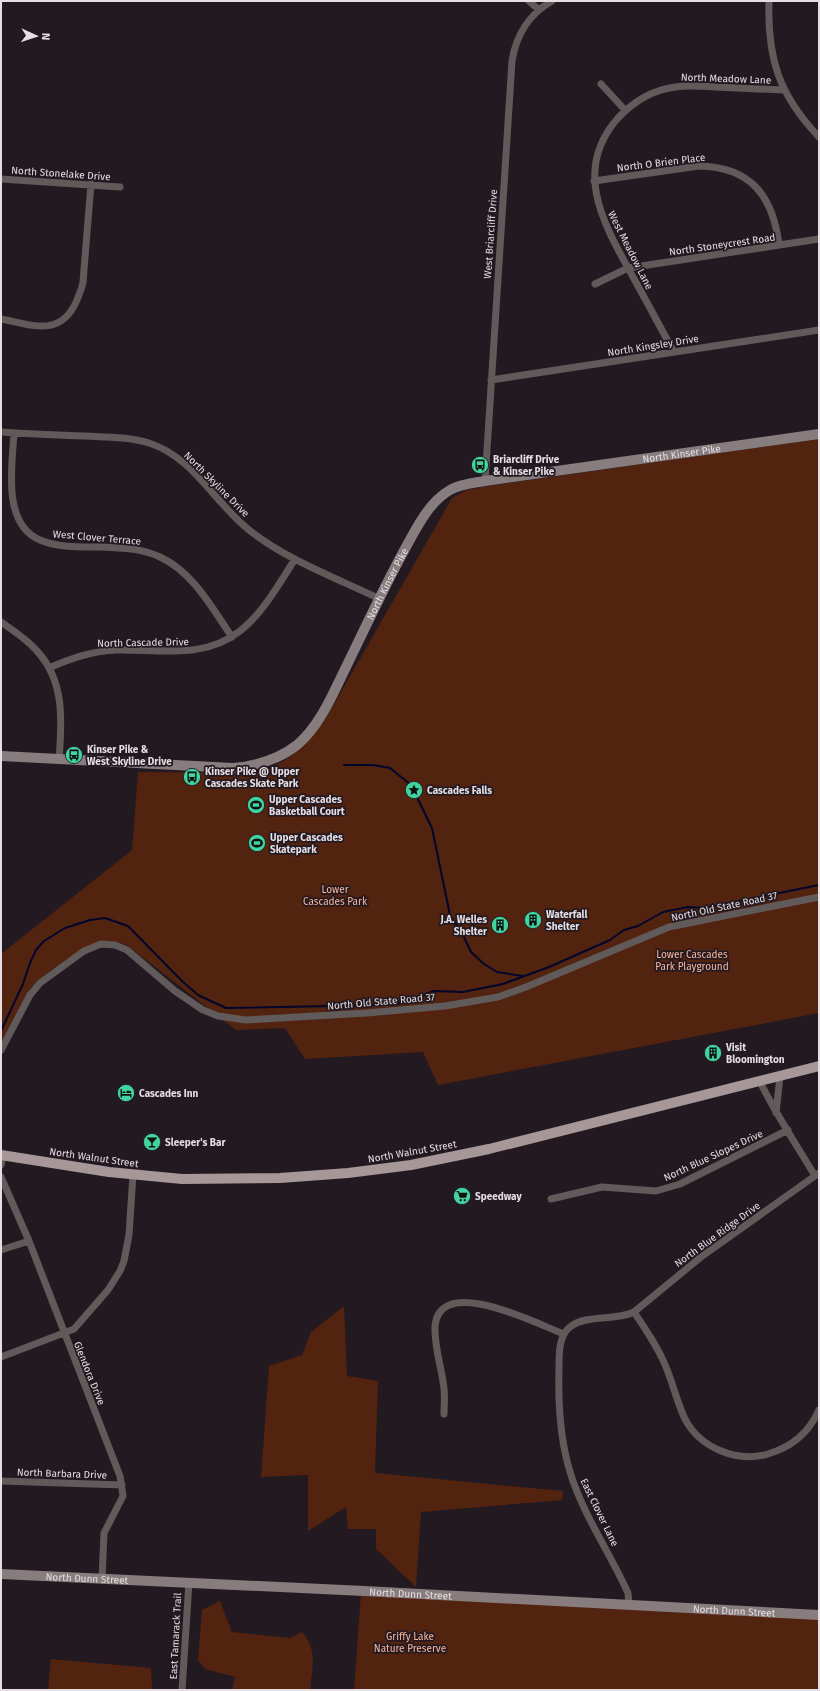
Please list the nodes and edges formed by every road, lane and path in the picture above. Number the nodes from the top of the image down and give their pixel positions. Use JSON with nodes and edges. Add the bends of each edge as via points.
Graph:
{"nodes":[{"id":1,"x":529,"y":1,"type":"edge"},
{"id":2,"x":552,"y":1,"type":"edge"},
{"id":3,"x":769,"y":1,"type":"edge"},
{"id":4,"x":538,"y":10,"type":"junction"},
{"id":5,"x":601,"y":84,"type":"dead end"},
{"id":6,"x":784,"y":90,"type":"junction"},
{"id":7,"x":625,"y":110,"type":"junction"},
{"id":8,"x":818,"y":133,"type":"edge"},
{"id":9,"x":1,"y":179,"type":"edge"},
{"id":10,"x":594,"y":181,"type":"junction"},
{"id":11,"x":91,"y":184,"type":"junction"},
{"id":12,"x":120,"y":187,"type":"dead end"},
{"id":13,"x":819,"y":239,"type":"edge"},
{"id":14,"x":779,"y":245,"type":"junction"},
{"id":15,"x":628,"y":268,"type":"junction"},
{"id":16,"x":595,"y":284,"type":"dead end"},
{"id":17,"x":1,"y":319,"type":"edge"},
{"id":18,"x":819,"y":330,"type":"edge"},
{"id":19,"x":674,"y":352,"type":"junction"},
{"id":20,"x":491,"y":380,"type":"junction"},
{"id":21,"x":1,"y":432,"type":"edge"},
{"id":22,"x":14,"y":433,"type":"junction"},
{"id":23,"x":819,"y":434,"type":"edge"},
{"id":24,"x":484,"y":480,"type":"junction"},
{"id":25,"x":295,"y":559,"type":"junction"},
{"id":26,"x":380,"y":599,"type":"junction"},
{"id":27,"x":1,"y":622,"type":"edge"},
{"id":28,"x":232,"y":637,"type":"junction"},
{"id":29,"x":49,"y":668,"type":"junction"},
{"id":30,"x":1,"y":756,"type":"edge"},
{"id":31,"x":59,"y":760,"type":"junction"},
{"id":32,"x":819,"y":897,"type":"edge"},
{"id":33,"x":1,"y":1050,"type":"edge"},
{"id":34,"x":819,"y":1066,"type":"edge"},
{"id":35,"x":780,"y":1076,"type":"junction"},
{"id":36,"x":760,"y":1082,"type":"junction"},
{"id":37,"x":776,"y":1114,"type":"junction"},
{"id":38,"x":788,"y":1130,"type":"junction"},
{"id":39,"x":2,"y":1159,"type":"edge"},
{"id":40,"x":133,"y":1174,"type":"junction"},
{"id":41,"x":817,"y":1175,"type":"edge"},
{"id":42,"x":1,"y":1177,"type":"edge"},
{"id":43,"x":551,"y":1199,"type":"dead end"},
{"id":44,"x":29,"y":1241,"type":"junction"},
{"id":45,"x":1,"y":1250,"type":"edge"},
{"id":46,"x":634,"y":1312,"type":"junction"},
{"id":47,"x":64,"y":1333,"type":"junction"},
{"id":48,"x":564,"y":1334,"type":"junction"},
{"id":49,"x":1,"y":1357,"type":"edge"},
{"id":50,"x":444,"y":1414,"type":"dead end"},
{"id":51,"x":818,"y":1414,"type":"edge"},
{"id":52,"x":1,"y":1481,"type":"edge"},
{"id":53,"x":122,"y":1484,"type":"junction"},
{"id":54,"x":1,"y":1574,"type":"edge"},
{"id":55,"x":102,"y":1579,"type":"junction"},
{"id":56,"x":188,"y":1582,"type":"junction"},
{"id":57,"x":630,"y":1605,"type":"junction"},
{"id":58,"x":819,"y":1615,"type":"edge"},
{"id":59,"x":182,"y":1690,"type":"edge"}],
"edges":[{"from":1,"to":4,"type":"street"},
{"from":2,"to":4,"type":"street","name":"West Briarcliff Drive"},
{"from":3,"to":6,"type":"street","via":[[770,42],[776,70]]},
{"from":4,"to":20,"type":"street","name":"West Briarcliff Drive","via":[[519,36],[513,53]]},
{"from":5,"to":7,"type":"street"},
{"from":6,"to":7,"type":"street","name":"North Meadow Lane","via":[[676,87],[639,100]]},
{"from":6,"to":8,"type":"street","via":[[796,111]]},
{"from":7,"to":10,"type":"street","name":"West Meadow Lane","via":[[606,135],[597,160]]},
{"from":9,"to":11,"type":"street","name":"North Stonelake Drive"},
{"from":10,"to":14,"type":"street","name":"North O Brien Place","via":[[699,166],[728,169],[750,182],[763,195],[774,216]]},
{"from":10,"to":15,"type":"street","name":"West Meadow Lane","via":[[599,207]]},
{"from":11,"to":12,"type":"street","name":"North Stonelake Drive"},
{"from":11,"to":17,"type":"street","via":[[82,290],[73,308],[62,321],[51,326]]},
{"from":13,"to":14,"type":"street","name":"North Stoneycrest Road"},
{"from":14,"to":15,"type":"street","name":"North Stoneycrest Road"},
{"from":15,"to":16,"type":"street","name":"North Stoneycrest Road"},
{"from":15,"to":19,"type":"street","name":"West Meadow Lane"},
{"from":18,"to":19,"type":"street","name":"North Kingsley Drive"},
{"from":19,"to":20,"type":"street","name":"North Kingsley Drive"},
{"from":20,"to":24,"type":"street","name":"West Briarcliff Drive"},
{"from":21,"to":22,"type":"street","name":"North Skyline Drive"},
{"from":22,"to":25,"type":"street","name":"North Skyline Drive","via":[[126,439],[150,443],[173,455],[193,471],[248,529]]},
{"from":22,"to":28,"type":"street","name":"West Clover Terrace","via":[[12,497],[16,514],[26,530],[39,540],[57,545],[132,549],[160,557],[178,567],[193,582]]},
{"from":23,"to":24,"type":"street","name":"North Kinser Pike"},
{"from":24,"to":26,"type":"street","name":"North Kinser Pike","via":[[450,490],[433,504],[413,534]]},
{"from":25,"to":26,"type":"street","name":"North Skyline Drive"},
{"from":25,"to":28,"type":"street","name":"North Cascade Drive","via":[[258,613]]},
{"from":26,"to":31,"type":"street","name":"North Kinser Pike","via":[[332,695],[312,728],[296,745],[274,759],[252,766],[233,768]]},
{"from":27,"to":29,"type":"street","via":[[37,650]]},
{"from":28,"to":29,"type":"street","name":"North Cascade Drive","via":[[211,647],[195,650],[94,652],[71,658]]},
{"from":29,"to":31,"type":"street","via":[[56,684],[60,705]]},
{"from":30,"to":31,"type":"street","name":"North Kinser Pike"},
{"from":32,"to":33,"type":"street","name":"North Old State Road 37","via":[[669,927],[498,997],[445,1006],[367,1014],[246,1020],[218,1016],[203,1010],[175,991],[126,950],[115,945],[101,944],[84,951],[40,983],[30,995]]},
{"from":34,"to":35,"type":"main road","name":"North Walnut Street"},
{"from":35,"to":36,"type":"main road","name":"North Walnut Street"},
{"from":35,"to":37,"type":"street"},
{"from":36,"to":37,"type":"street"},
{"from":36,"to":40,"type":"main road","name":"North Walnut Street","via":[[489,1149],[411,1165],[280,1178],[182,1179]]},
{"from":37,"to":38,"type":"street"},
{"from":38,"to":41,"type":"street"},
{"from":38,"to":43,"type":"street","name":"North Blue Slopes Drive","via":[[667,1189],[645,1191],[602,1187]]},
{"from":39,"to":40,"type":"main road","name":"North Walnut Street"},
{"from":40,"to":47,"type":"street","via":[[129,1235],[120,1271],[108,1290],[74,1329]]},
{"from":41,"to":46,"type":"street","name":"North Blue Ridge Drive","via":[[701,1257]]},
{"from":42,"to":44,"type":"street","name":"Glendora Drive"},
{"from":44,"to":45,"type":"street"},
{"from":44,"to":47,"type":"street","name":"Glendora Drive"},
{"from":46,"to":48,"type":"street","via":[[577,1323],[569,1327]]},
{"from":46,"to":51,"type":"street","via":[[661,1355],[686,1419],[696,1434],[710,1445],[736,1456],[754,1457],[769,1454],[800,1438]]},
{"from":47,"to":49,"type":"street"},
{"from":47,"to":53,"type":"street","name":"Glendora Drive"},
{"from":48,"to":50,"type":"street","via":[[492,1306],[463,1303],[446,1307],[438,1317],[435,1331],[444,1390]]},
{"from":48,"to":57,"type":"street","name":"East Clover Lane","via":[[560,1351],[559,1395],[567,1461],[578,1493],[628,1592]]},
{"from":52,"to":53,"type":"street","name":"North Barbara Drive"},
{"from":53,"to":55,"type":"street","name":"Glendora Drive","via":[[122,1500],[104,1533]]},
{"from":54,"to":55,"type":"street","name":"North Dunn Street"},
{"from":55,"to":56,"type":"street","name":"North Dunn Street"},
{"from":56,"to":57,"type":"street","name":"North Dunn Street"},
{"from":56,"to":59,"type":"street","name":"East Tamarack Trail"},
{"from":57,"to":58,"type":"street","name":"North Dunn Street"}]}
